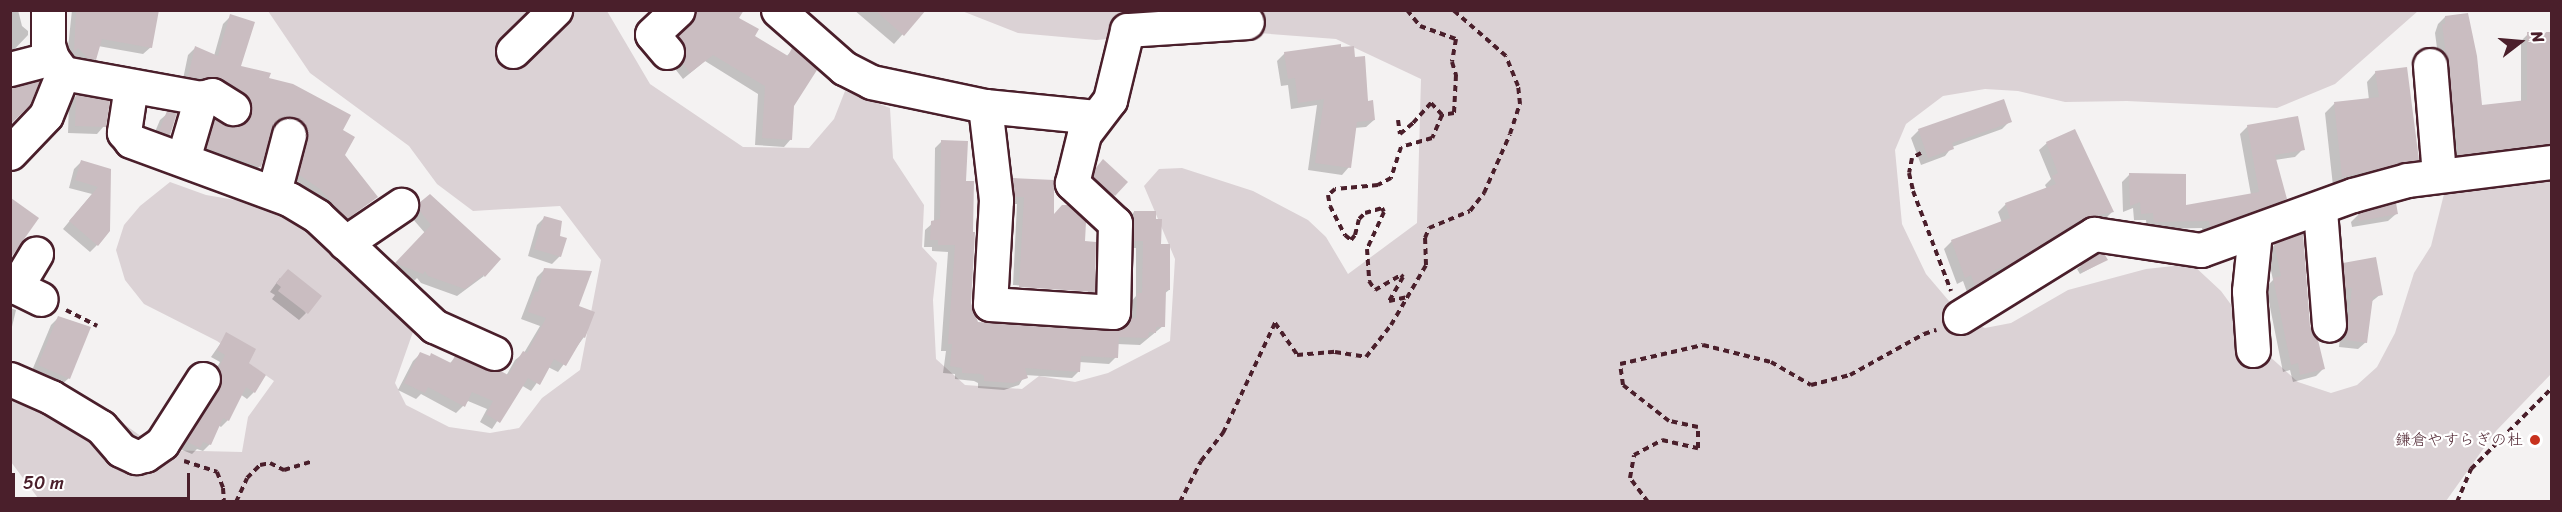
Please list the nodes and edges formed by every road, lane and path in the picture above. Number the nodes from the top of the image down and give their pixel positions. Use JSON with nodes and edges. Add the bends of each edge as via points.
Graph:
{"nodes":[{"id":1,"x":555,"y":10,"type":"edge"},
{"id":2,"x":778,"y":10,"type":"edge"},
{"id":3,"x":1407,"y":10,"type":"edge"},
{"id":4,"x":1454,"y":11,"type":"edge"},
{"id":5,"x":1247,"y":22,"type":"dead end"},
{"id":6,"x":53,"y":45,"type":"edge"},
{"id":7,"x":513,"y":51,"type":"dead end"},
{"id":8,"x":10,"y":55,"type":"edge"},
{"id":9,"x":2430,"y":65,"type":"dead end"},
{"id":10,"x":10,"y":69,"type":"edge"},
{"id":11,"x":131,"y":86,"type":"junction"},
{"id":12,"x":201,"y":98,"type":"junction"},
{"id":13,"x":985,"y":106,"type":"junction"},
{"id":14,"x":233,"y":108,"type":"dead end"},
{"id":15,"x":1442,"y":115,"type":"junction"},
{"id":16,"x":1095,"y":117,"type":"junction"},
{"id":17,"x":1398,"y":120,"type":"dead end"},
{"id":18,"x":289,"y":135,"type":"dead end"},
{"id":19,"x":10,"y":153,"type":"edge"},
{"id":20,"x":1921,"y":153,"type":"dead end"},
{"id":21,"x":183,"y":159,"type":"junction"},
{"id":22,"x":2552,"y":162,"type":"edge"},
{"id":23,"x":2439,"y":175,"type":"junction"},
{"id":24,"x":274,"y":192,"type":"junction"},
{"id":25,"x":401,"y":205,"type":"dead end"},
{"id":26,"x":2324,"y":208,"type":"junction"},
{"id":27,"x":2255,"y":232,"type":"junction"},
{"id":28,"x":345,"y":243,"type":"junction"},
{"id":29,"x":36,"y":254,"type":"dead end"},
{"id":30,"x":22,"y":290,"type":"edge"},
{"id":31,"x":1409,"y":297,"type":"junction"},
{"id":32,"x":2332,"y":313,"type":"dead end"},
{"id":33,"x":1960,"y":317,"type":"junction"},
{"id":34,"x":97,"y":326,"type":"dead end"},
{"id":35,"x":2253,"y":350,"type":"dead end"},
{"id":36,"x":494,"y":353,"type":"dead end"},
{"id":37,"x":10,"y":379,"type":"edge"},
{"id":38,"x":203,"y":379,"type":"dead end"},
{"id":39,"x":2552,"y":388,"type":"edge"},
{"id":40,"x":145,"y":455,"type":"junction"},
{"id":41,"x":314,"y":461,"type":"dead end"},
{"id":42,"x":224,"y":501,"type":"edge"},
{"id":43,"x":236,"y":501,"type":"edge"},
{"id":44,"x":1180,"y":501,"type":"edge"},
{"id":45,"x":1648,"y":501,"type":"edge"},
{"id":46,"x":2457,"y":501,"type":"edge"}],
"edges":[{"from":1,"to":7,"type":"street"},
{"from":2,"to":13,"type":"street","via":[[844,68],[871,82]]},
{"from":3,"to":15,"type":"path","via":[[1420,26],[1456,39],[1452,62],[1456,75],[1454,113]]},
{"from":4,"to":31,"type":"path","via":[[1506,56],[1518,86],[1520,104],[1484,193],[1470,211],[1429,228],[1425,238],[1426,265]]},
{"from":5,"to":16,"type":"street","via":[[1127,30],[1110,100]]},
{"from":6,"to":8,"type":"street"},
{"from":6,"to":10,"type":"street"},
{"from":6,"to":11,"type":"street"},
{"from":6,"to":19,"type":"street","via":[[46,115]]},
{"from":9,"to":23,"type":"street"},
{"from":11,"to":12,"type":"street"},
{"from":11,"to":21,"type":"street","via":[[124,132],[131,141]]},
{"from":12,"to":14,"type":"street","via":[[212,95]]},
{"from":12,"to":21,"type":"street"},
{"from":13,"to":16,"type":"street"},
{"from":13,"to":16,"type":"street","via":[[996,200],[990,304],[1113,312],[1115,223],[1072,183],[1084,134]]},
{"from":15,"to":17,"type":"path","via":[[1431,103],[1400,134]]},
{"from":15,"to":31,"type":"path","via":[[1432,138],[1401,147],[1391,178],[1378,185],[1335,189],[1328,195],[1344,235],[1351,240],[1359,219],[1383,208],[1367,249],[1370,281],[1375,290],[1401,275],[1389,301]]},
{"from":18,"to":24,"type":"street"},
{"from":20,"to":33,"type":"path","via":[[1912,158],[1909,173],[1913,190]]},
{"from":21,"to":24,"type":"street"},
{"from":22,"to":23,"type":"street"},
{"from":23,"to":26,"type":"street","via":[[2353,195]]},
{"from":24,"to":28,"type":"street","via":[[317,216]]},
{"from":25,"to":28,"type":"street"},
{"from":26,"to":27,"type":"street"},
{"from":26,"to":32,"type":"street"},
{"from":27,"to":33,"type":"street","via":[[2201,250],[2094,234]]},
{"from":27,"to":35,"type":"street","via":[[2248,291]]},
{"from":28,"to":36,"type":"street","via":[[434,326]]},
{"from":29,"to":30,"type":"street"},
{"from":30,"to":34,"type":"path"},
{"from":31,"to":44,"type":"path","via":[[1366,357],[1335,352],[1297,355],[1275,323],[1223,433],[1201,462]]},
{"from":33,"to":45,"type":"path","via":[[1850,375],[1811,385],[1771,362],[1702,345],[1620,364],[1623,385],[1669,421],[1698,427],[1698,448],[1662,440],[1634,455],[1630,478]]},
{"from":37,"to":40,"type":"street","via":[[101,427],[121,450],[136,457]]},
{"from":38,"to":40,"type":"street","via":[[162,443]]},
{"from":39,"to":46,"type":"path","via":[[2470,469]]},
{"from":40,"to":42,"type":"path","via":[[191,462],[217,472]]},
{"from":41,"to":43,"type":"path","via":[[284,470],[270,463],[260,465],[247,478]]}]}
